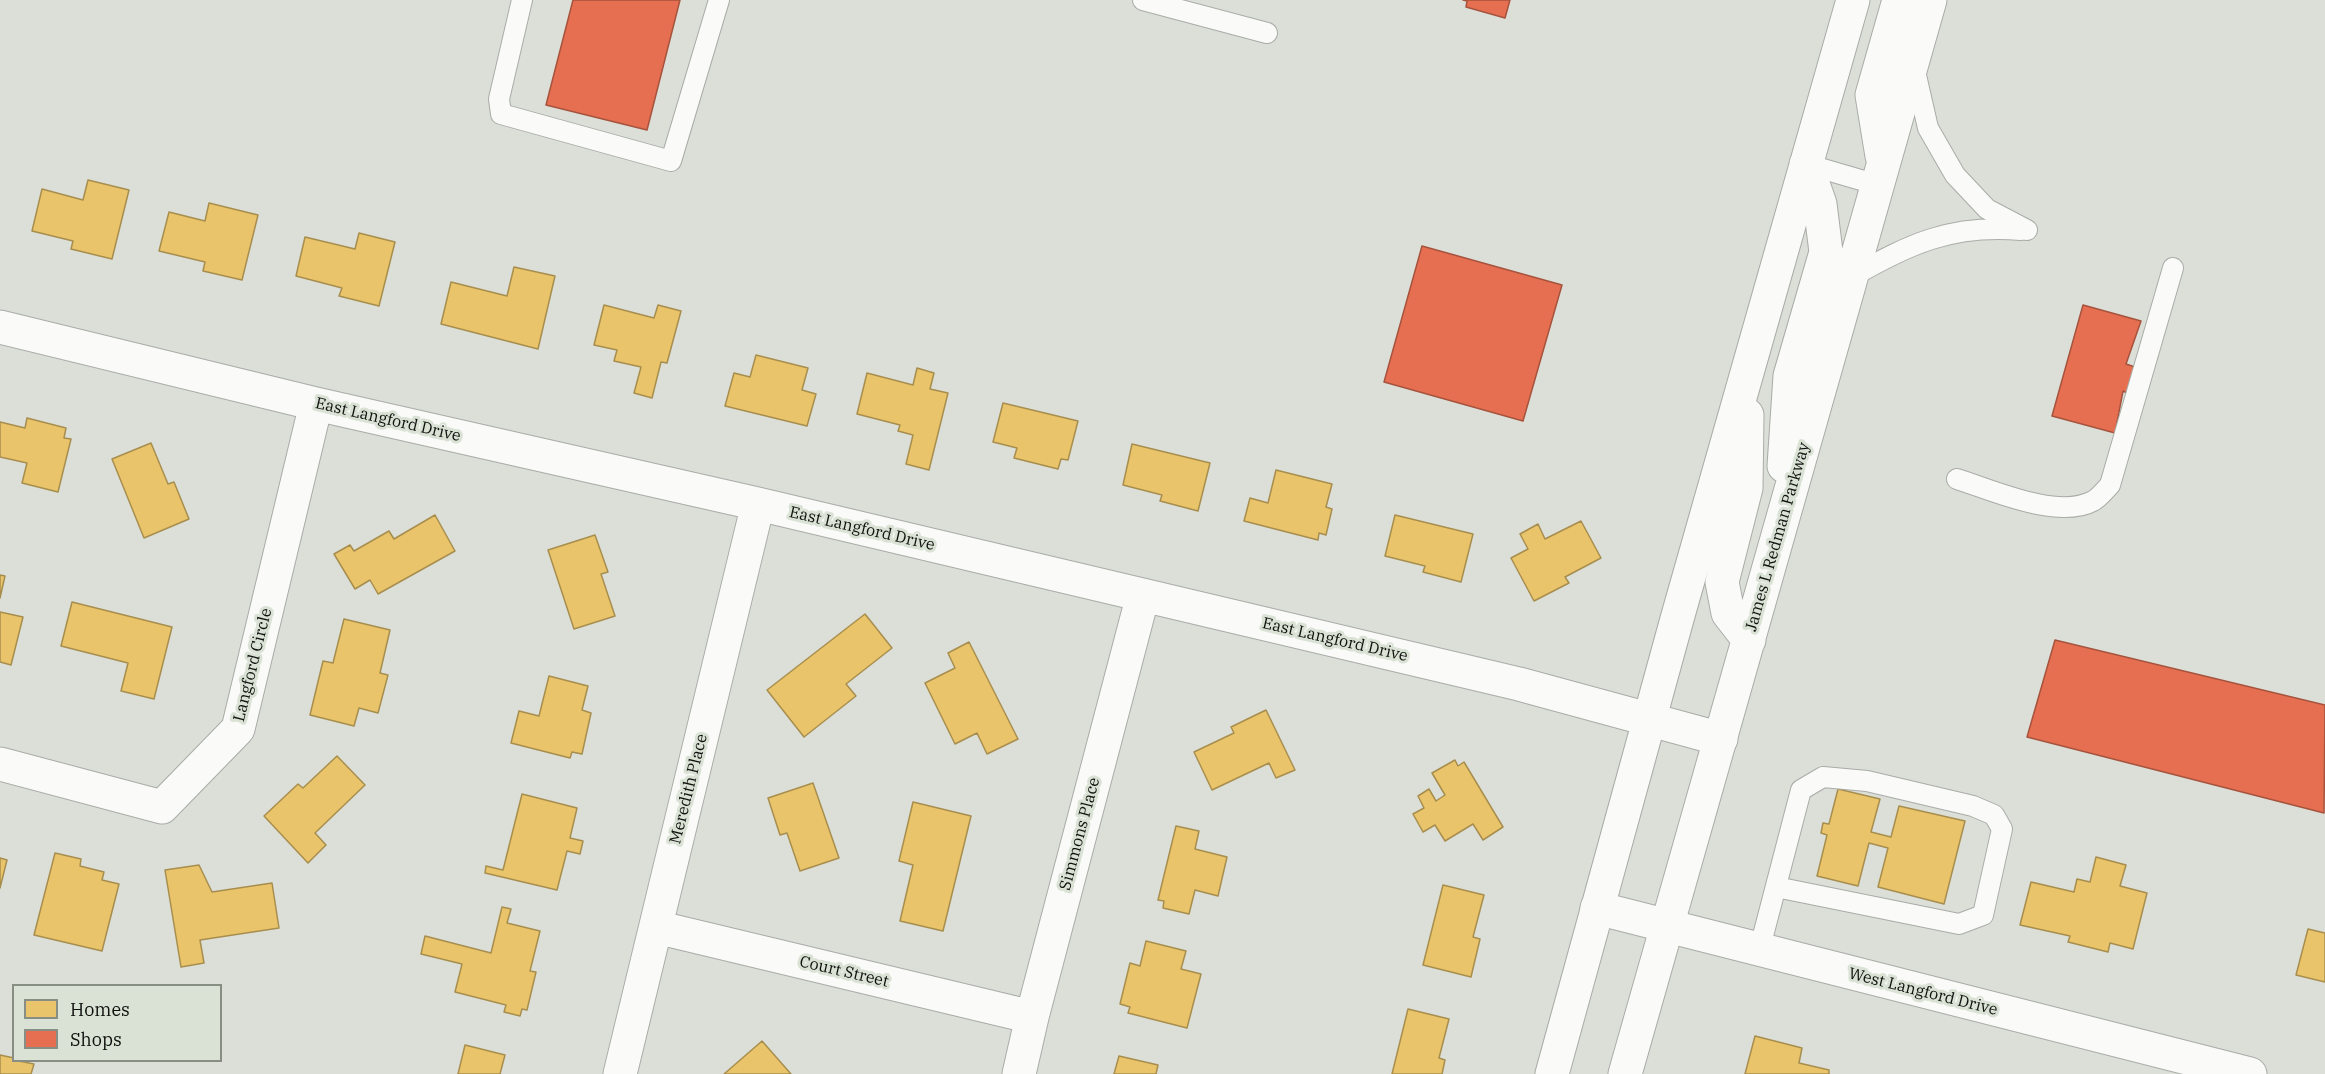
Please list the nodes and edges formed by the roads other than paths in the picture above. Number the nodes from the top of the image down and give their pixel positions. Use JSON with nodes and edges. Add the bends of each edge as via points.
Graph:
{"nodes":[{"id":1,"x":522,"y":0,"type":"edge"},
{"id":2,"x":719,"y":0,"type":"edge"},
{"id":3,"x":1143,"y":0,"type":"edge"},
{"id":4,"x":1853,"y":0,"type":"edge"},
{"id":5,"x":1899,"y":0,"type":"edge"},
{"id":6,"x":1930,"y":0,"type":"edge"},
{"id":7,"x":1267,"y":33,"type":"dead end"},
{"id":8,"x":1913,"y":62,"type":"junction"},
{"id":9,"x":1806,"y":164,"type":"junction"},
{"id":10,"x":1881,"y":174,"type":"junction"},
{"id":11,"x":2173,"y":268,"type":"dead end"},
{"id":12,"x":1851,"y":278,"type":"junction"},
{"id":13,"x":0,"y":327,"type":"edge"},
{"id":14,"x":1748,"y":368,"type":"junction"},
{"id":15,"x":316,"y":404,"type":"junction"},
{"id":16,"x":1957,"y":479,"type":"dead end"},
{"id":17,"x":758,"y":504,"type":"junction"},
{"id":18,"x":1779,"y":534,"type":"junction"},
{"id":19,"x":1143,"y":595,"type":"junction"},
{"id":20,"x":1749,"y":640,"type":"junction"},
{"id":21,"x":1649,"y":721,"type":"junction"},
{"id":22,"x":1721,"y":739,"type":"junction"},
{"id":23,"x":0,"y":764,"type":"edge"},
{"id":24,"x":1776,"y":887,"type":"junction"},
{"id":25,"x":1596,"y":908,"type":"junction"},
{"id":26,"x":656,"y":927,"type":"junction"},
{"id":27,"x":1668,"y":928,"type":"junction"},
{"id":28,"x":1759,"y":951,"type":"junction"},
{"id":29,"x":1032,"y":1017,"type":"junction"},
{"id":30,"x":620,"y":1074,"type":"edge"},
{"id":31,"x":1019,"y":1074,"type":"edge"},
{"id":32,"x":1552,"y":1074,"type":"edge"},
{"id":33,"x":1625,"y":1074,"type":"edge"},
{"id":34,"x":2250,"y":1074,"type":"edge"}],
"edges":[{"from":1,"to":2,"type":"lane","via":[[499,99],[501,114],[671,160]]},
{"from":3,"to":7,"type":"lane"},
{"from":4,"to":9,"type":"street"},
{"from":5,"to":10,"type":"street","via":[[1872,95]]},
{"from":6,"to":8,"type":"street","name":"James L Redman Parkway"},
{"from":8,"to":10,"type":"street","name":"James L Redman Parkway"},
{"from":8,"to":12,"type":"lane","via":[[1928,128],[1955,176],[1987,209],[2026,230],[1998,228],[1945,234],[1899,250]]},
{"from":9,"to":10,"type":"lane"},
{"from":9,"to":14,"type":"street"},
{"from":9,"to":18,"type":"street","via":[[1820,204],[1826,252],[1790,376]]},
{"from":10,"to":12,"type":"street","name":"James L Redman Parkway"},
{"from":11,"to":16,"type":"lane","via":[[2110,485],[2093,501],[2069,507],[2041,506]]},
{"from":12,"to":18,"type":"street","name":"James L Redman Parkway"},
{"from":13,"to":15,"type":"street","name":"East Langford Drive"},
{"from":14,"to":20,"type":"street","via":[[1746,488],[1722,582],[1728,613]]},
{"from":14,"to":21,"type":"street"},
{"from":15,"to":17,"type":"street","name":"East Langford Drive"},
{"from":15,"to":23,"type":"street","name":"Langford Circle","via":[[238,729],[162,807]]},
{"from":17,"to":19,"type":"street","name":"East Langford Drive"},
{"from":17,"to":26,"type":"street","name":"Meredith Place"},
{"from":18,"to":20,"type":"street","name":"James L Redman Parkway"},
{"from":19,"to":21,"type":"street","name":"East Langford Drive","via":[[1519,684]]},
{"from":19,"to":29,"type":"street","name":"Simmons Place"},
{"from":20,"to":22,"type":"street","name":"James L Redman Parkway"},
{"from":21,"to":22,"type":"street","name":"East Langford Drive"},
{"from":21,"to":25,"type":"street"},
{"from":22,"to":27,"type":"street","name":"James L Redman Parkway"},
{"from":24,"to":24,"type":"lane","via":[[1959,924],[1983,915],[2002,829],[1994,815],[1973,806],[1867,781],[1823,777],[1801,790]]},
{"from":24,"to":28,"type":"lane"},
{"from":25,"to":27,"type":"street","name":"West Langford Drive"},
{"from":25,"to":32,"type":"street"},
{"from":26,"to":29,"type":"street","name":"Court Street"},
{"from":26,"to":30,"type":"street","name":"Meredith Place"},
{"from":27,"to":28,"type":"street","name":"West Langford Drive"},
{"from":27,"to":33,"type":"street","name":"James L Redman Parkway"},
{"from":28,"to":34,"type":"street","name":"West Langford Drive"},
{"from":29,"to":31,"type":"street","name":"Simmons Place"}]}
